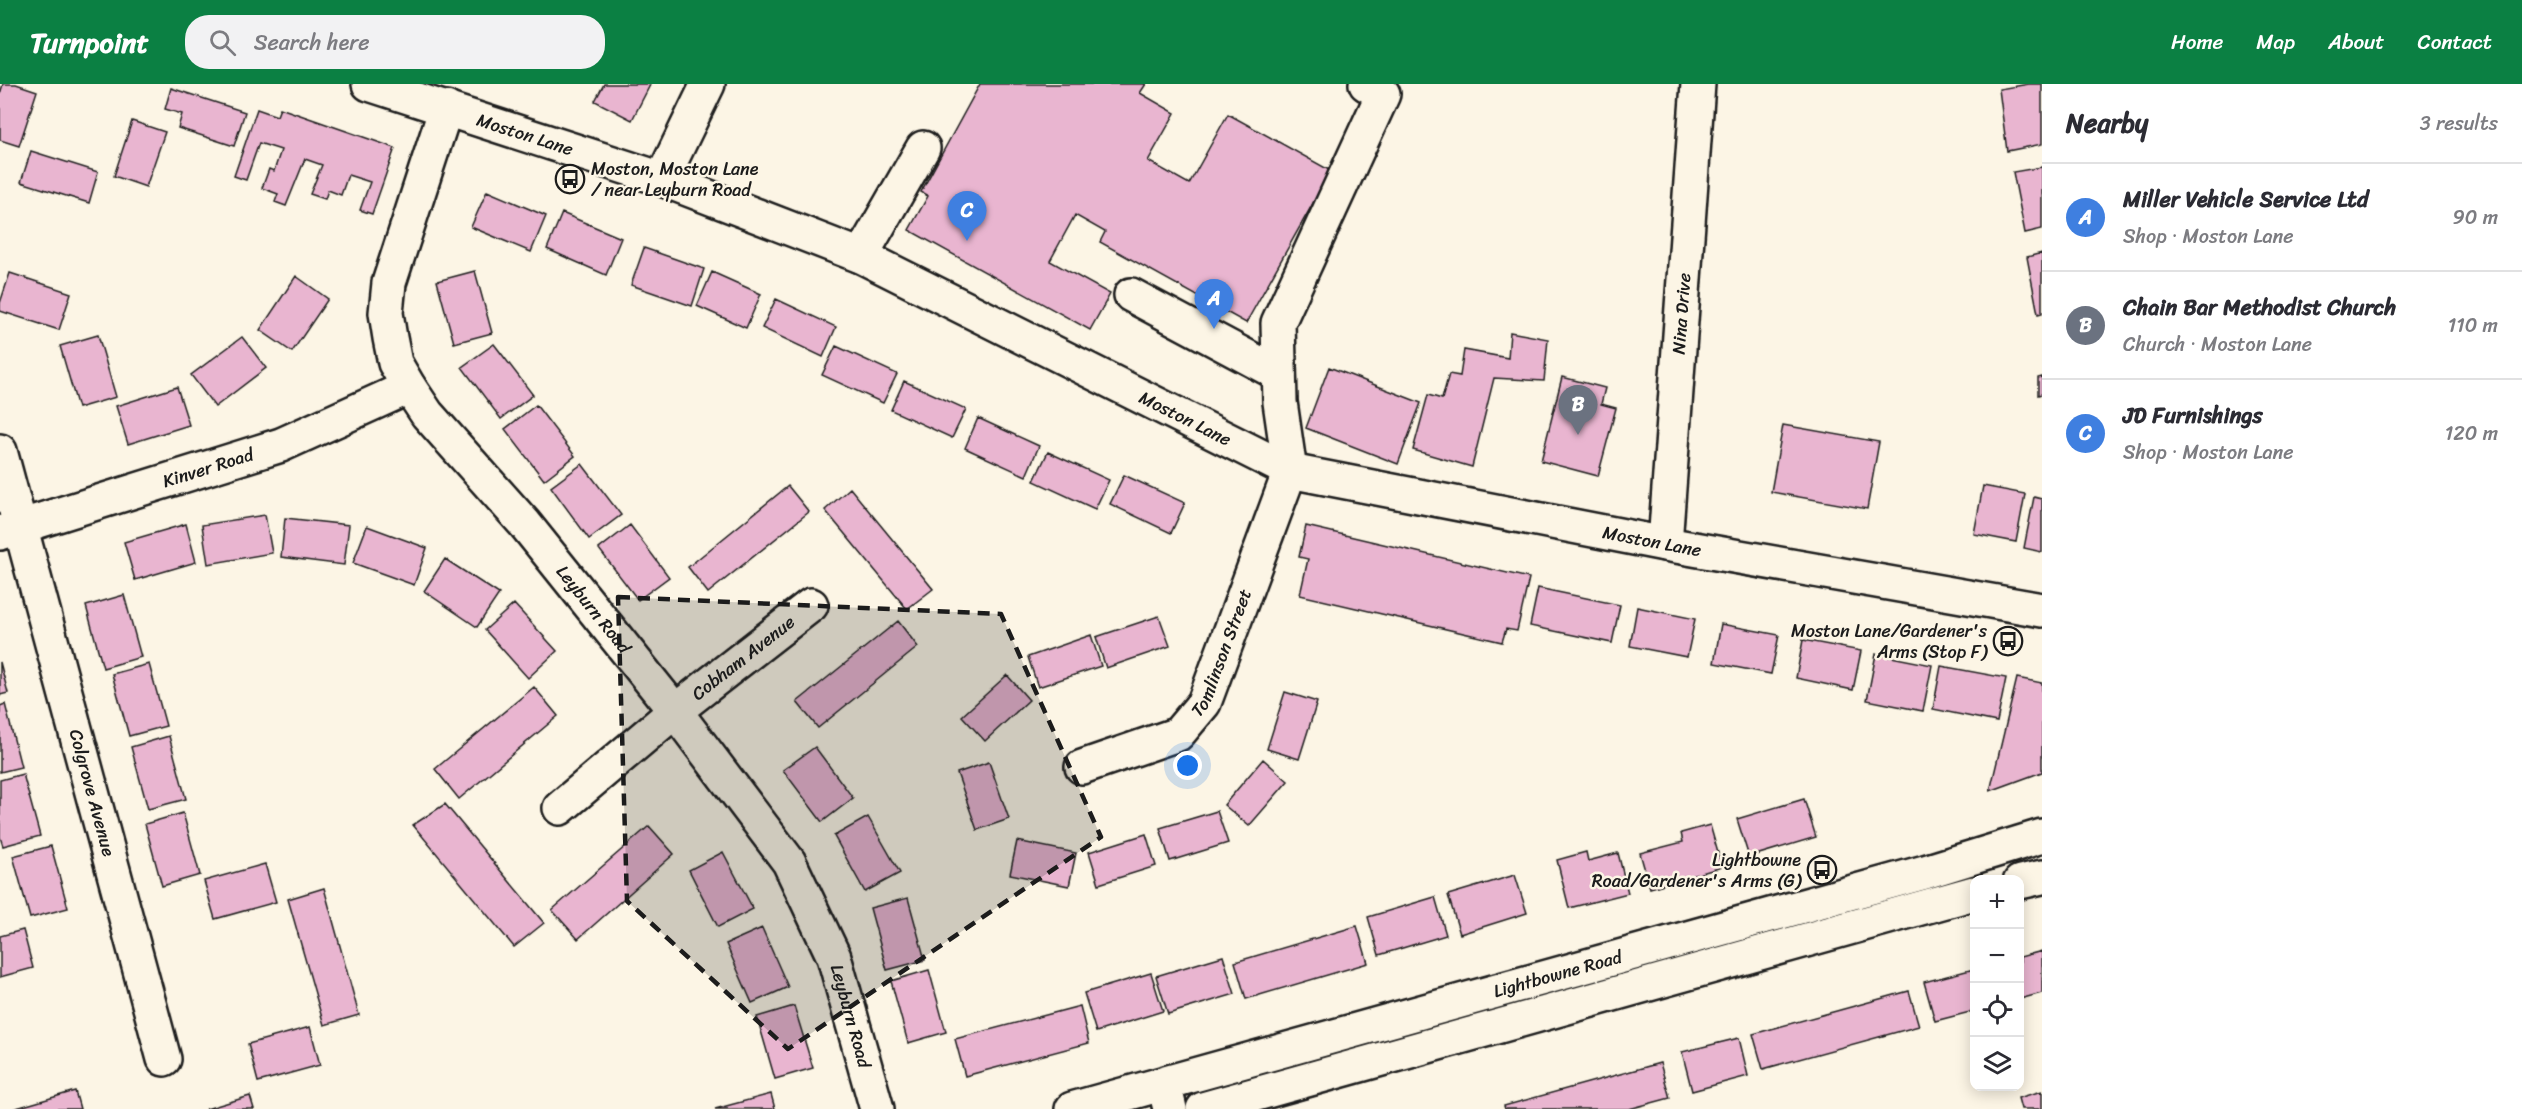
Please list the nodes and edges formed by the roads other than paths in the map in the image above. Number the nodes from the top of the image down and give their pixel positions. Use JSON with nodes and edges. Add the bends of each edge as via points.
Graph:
{"nodes":[{"id":1,"x":369,"y":84,"type":"edge"},
{"id":2,"x":708,"y":84,"type":"edge"},
{"id":3,"x":1366,"y":84,"type":"edge"},
{"id":4,"x":1698,"y":84,"type":"edge"},
{"id":5,"x":446,"y":108,"type":"junction"},
{"id":6,"x":923,"y":148,"type":"dead end"},
{"id":7,"x":662,"y":178,"type":"junction"},
{"id":8,"x":861,"y":256,"type":"junction"},
{"id":9,"x":1131,"y":295,"type":"dead end"},
{"id":10,"x":1280,"y":375,"type":"junction"},
{"id":11,"x":409,"y":387,"type":"junction"},
{"id":12,"x":0,"y":451,"type":"edge"},
{"id":13,"x":1290,"y":471,"type":"junction"},
{"id":14,"x":10,"y":530,"type":"edge"},
{"id":15,"x":1665,"y":544,"type":"junction"},
{"id":16,"x":811,"y":605,"type":"dead end"},
{"id":17,"x":2042,"y":610,"type":"edge"},
{"id":18,"x":675,"y":711,"type":"junction"},
{"id":19,"x":1082,"y":767,"type":"dead end"},
{"id":20,"x":560,"y":808,"type":"dead end"},
{"id":21,"x":2042,"y":836,"type":"edge"},
{"id":22,"x":2042,"y":877,"type":"edge"},
{"id":23,"x":2024,"y":881,"type":"edge"},
{"id":24,"x":1858,"y":890,"type":"junction"},
{"id":25,"x":1970,"y":894,"type":"edge"},
{"id":26,"x":1755,"y":919,"type":"junction"},
{"id":27,"x":1867,"y":922,"type":"junction"},
{"id":28,"x":1764,"y":951,"type":"junction"},
{"id":29,"x":164,"y":1059,"type":"dead end"},
{"id":30,"x":1167,"y":1096,"type":"edge"},
{"id":31,"x":877,"y":1109,"type":"edge"},
{"id":32,"x":1072,"y":1109,"type":"edge"},
{"id":33,"x":1203,"y":1109,"type":"edge"}],
"edges":[{"from":1,"to":5,"type":"street","name":"Moston Lane"},
{"from":2,"to":7,"type":"street"},
{"from":3,"to":10,"type":"street","via":[[1383,94],[1278,323]]},
{"from":4,"to":15,"type":"street","name":"Nina Drive"},
{"from":5,"to":7,"type":"street","name":"Moston Lane"},
{"from":5,"to":11,"type":"street","name":"Leyburn Road","via":[[389,283],[386,313],[390,338],[395,363]]},
{"from":6,"to":8,"type":"street"},
{"from":7,"to":8,"type":"street","name":"Moston Lane"},
{"from":8,"to":13,"type":"street","name":"Moston Lane"},
{"from":9,"to":10,"type":"street"},
{"from":10,"to":13,"type":"street"},
{"from":11,"to":14,"type":"street","name":"Kinver Road","via":[[281,445]]},
{"from":11,"to":18,"type":"street","name":"Leyburn Road"},
{"from":12,"to":14,"type":"street","name":"Colgrove Avenue"},
{"from":13,"to":15,"type":"street","name":"Moston Lane"},
{"from":13,"to":19,"type":"street","name":"Tomlinson Street","via":[[1204,703],[1178,734]]},
{"from":14,"to":29,"type":"street","name":"Colgrove Avenue"},
{"from":15,"to":17,"type":"street","name":"Moston Lane"},
{"from":16,"to":18,"type":"street","name":"Cobham Avenue"},
{"from":18,"to":20,"type":"street","name":"Cobham Avenue"},
{"from":18,"to":31,"type":"street","name":"Leyburn Road","via":[[789,862],[834,957]]},
{"from":21,"to":24,"type":"street","name":"Lightbowne Road"},
{"from":22,"to":23,"type":"street"},
{"from":24,"to":26,"type":"street","name":"Lightbowne Road"},
{"from":24,"to":27,"type":"street"},
{"from":25,"to":27,"type":"street","name":"Lightbowne Road"},
{"from":26,"to":28,"type":"street"},
{"from":26,"to":30,"type":"street","name":"Lightbowne Road"},
{"from":27,"to":28,"type":"street","name":"Lightbowne Road"},
{"from":28,"to":33,"type":"street","name":"Lightbowne Road"},
{"from":30,"to":32,"type":"street","name":"Lightbowne Road"}]}
